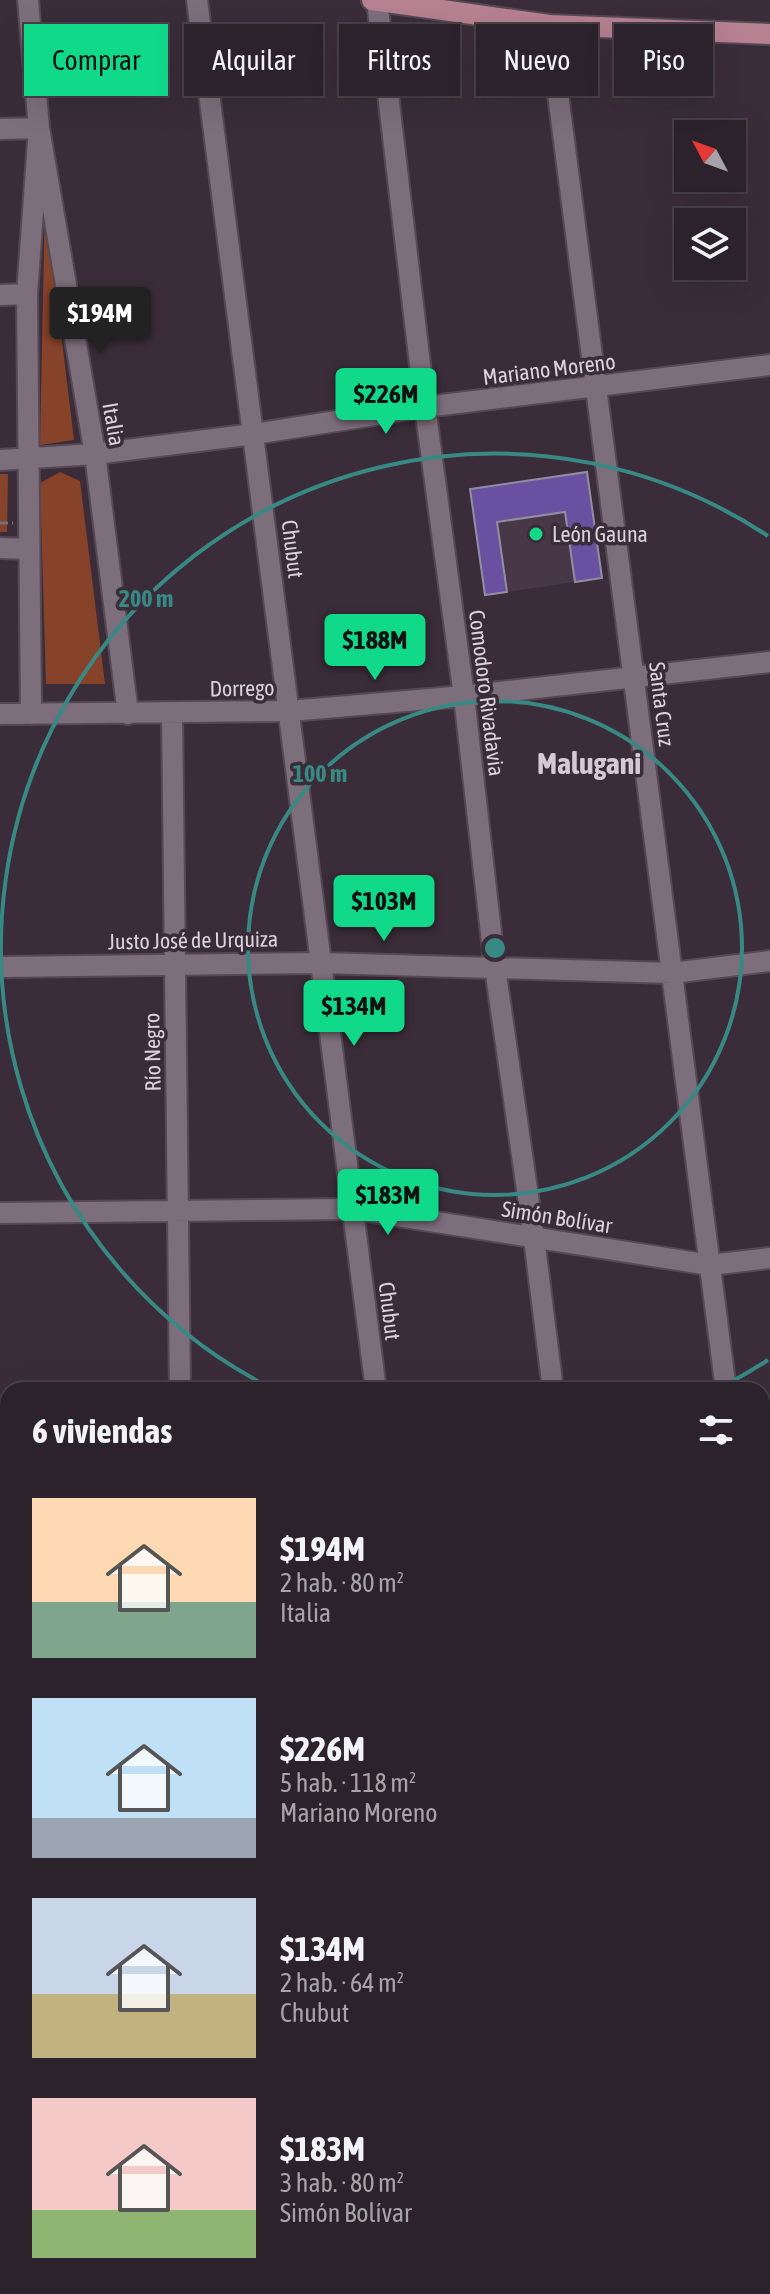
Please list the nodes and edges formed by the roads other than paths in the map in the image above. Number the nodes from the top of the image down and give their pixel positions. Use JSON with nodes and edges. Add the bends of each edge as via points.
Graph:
{"nodes":[{"id":1,"x":28,"y":0,"type":"edge"},
{"id":2,"x":197,"y":0,"type":"edge"},
{"id":3,"x":374,"y":0,"type":"edge"},
{"id":4,"x":542,"y":24,"type":"edge"},
{"id":5,"x":598,"y":27,"type":"edge"},
{"id":6,"x":770,"y":34,"type":"edge"},
{"id":7,"x":558,"y":96,"type":"edge"},
{"id":8,"x":39,"y":128,"type":"junction"},
{"id":9,"x":0,"y":129,"type":"edge"},
{"id":10,"x":27,"y":294,"type":"junction"},
{"id":11,"x":0,"y":295,"type":"edge"},
{"id":12,"x":770,"y":365,"type":"edge"},
{"id":13,"x":597,"y":387,"type":"junction"},
{"id":14,"x":425,"y":407,"type":"junction"},
{"id":15,"x":254,"y":434,"type":"junction"},
{"id":16,"x":95,"y":454,"type":"junction"},
{"id":17,"x":0,"y":460,"type":"edge"},
{"id":18,"x":28,"y":460,"type":"junction"},
{"id":19,"x":0,"y":548,"type":"edge"},
{"id":20,"x":29,"y":549,"type":"junction"},
{"id":21,"x":770,"y":662,"type":"edge"},
{"id":22,"x":635,"y":679,"type":"junction"},
{"id":23,"x":464,"y":696,"type":"junction"},
{"id":24,"x":290,"y":711,"type":"junction"},
{"id":25,"x":172,"y":713,"type":"junction"},
{"id":26,"x":0,"y":714,"type":"edge"},
{"id":27,"x":31,"y":714,"type":"junction"},
{"id":28,"x":128,"y":714,"type":"junction"},
{"id":29,"x":770,"y":961,"type":"edge"},
{"id":30,"x":321,"y":963,"type":"junction"},
{"id":31,"x":175,"y":964,"type":"junction"},
{"id":32,"x":0,"y":967,"type":"edge"},
{"id":33,"x":495,"y":968,"type":"junction"},
{"id":34,"x":672,"y":973,"type":"junction"},
{"id":35,"x":353,"y":1209,"type":"junction"},
{"id":36,"x":0,"y":1213,"type":"edge"},
{"id":37,"x":179,"y":1213,"type":"junction"},
{"id":38,"x":534,"y":1238,"type":"junction"},
{"id":39,"x":770,"y":1258,"type":"edge"},
{"id":40,"x":710,"y":1265,"type":"junction"},
{"id":41,"x":180,"y":1382,"type":"edge"},
{"id":42,"x":375,"y":1382,"type":"edge"},
{"id":43,"x":552,"y":1382,"type":"edge"},
{"id":44,"x":725,"y":1382,"type":"edge"}],
"edges":[{"from":1,"to":8,"type":"street","name":"Italia"},
{"from":2,"to":15,"type":"street","name":"Chubut"},
{"from":3,"to":4,"type":"main road"},
{"from":3,"to":14,"type":"street","name":"Comodoro Rivadavia"},
{"from":5,"to":6,"type":"main road"},
{"from":7,"to":13,"type":"street","name":"Santa Cruz"},
{"from":8,"to":9,"type":"street"},
{"from":8,"to":10,"type":"street"},
{"from":8,"to":16,"type":"street","name":"Italia"},
{"from":10,"to":11,"type":"street"},
{"from":10,"to":18,"type":"street"},
{"from":12,"to":13,"type":"street","name":"Mariano Moreno"},
{"from":13,"to":14,"type":"street","name":"Mariano Moreno"},
{"from":13,"to":22,"type":"street","name":"Santa Cruz"},
{"from":14,"to":15,"type":"street","name":"Mariano Moreno"},
{"from":14,"to":23,"type":"street","name":"Comodoro Rivadavia"},
{"from":15,"to":16,"type":"street","name":"Mariano Moreno"},
{"from":15,"to":24,"type":"street","name":"Chubut"},
{"from":16,"to":18,"type":"street","name":"Mariano Moreno"},
{"from":16,"to":28,"type":"street","name":"Italia"},
{"from":17,"to":18,"type":"street","name":"Mariano Moreno"},
{"from":18,"to":20,"type":"street"},
{"from":19,"to":20,"type":"street"},
{"from":20,"to":27,"type":"street"},
{"from":21,"to":22,"type":"street","name":"Dorrego"},
{"from":22,"to":23,"type":"street","name":"Dorrego"},
{"from":22,"to":34,"type":"street","name":"Santa Cruz"},
{"from":23,"to":24,"type":"street","name":"Dorrego"},
{"from":23,"to":33,"type":"street","name":"Comodoro Rivadavia"},
{"from":24,"to":25,"type":"street","name":"Dorrego"},
{"from":24,"to":30,"type":"street","name":"Chubut"},
{"from":25,"to":28,"type":"street","name":"Dorrego"},
{"from":25,"to":31,"type":"street","name":"Río Negro"},
{"from":26,"to":27,"type":"street","name":"Dorrego"},
{"from":27,"to":28,"type":"street","name":"Dorrego"},
{"from":29,"to":34,"type":"street","name":"Justo José de Urquiza"},
{"from":30,"to":31,"type":"street","name":"Justo José de Urquiza"},
{"from":30,"to":33,"type":"street","name":"Justo José de Urquiza"},
{"from":30,"to":35,"type":"street","name":"Chubut"},
{"from":31,"to":32,"type":"street","name":"Justo José de Urquiza"},
{"from":31,"to":37,"type":"street","name":"Río Negro"},
{"from":33,"to":34,"type":"street","name":"Justo José de Urquiza"},
{"from":33,"to":38,"type":"street","name":"Comodoro Rivadavia"},
{"from":34,"to":40,"type":"street","name":"Santa Cruz"},
{"from":35,"to":37,"type":"street","name":"Simón Bolívar"},
{"from":35,"to":38,"type":"street","name":"Simón Bolívar"},
{"from":35,"to":42,"type":"street","name":"Chubut"},
{"from":36,"to":37,"type":"street","name":"Simón Bolívar"},
{"from":37,"to":41,"type":"street","name":"Río Negro"},
{"from":38,"to":40,"type":"street","name":"Simón Bolívar"},
{"from":38,"to":43,"type":"street","name":"Comodoro Rivadavia"},
{"from":39,"to":40,"type":"street","name":"Simón Bolívar"},
{"from":40,"to":44,"type":"street","name":"Santa Cruz"}]}
